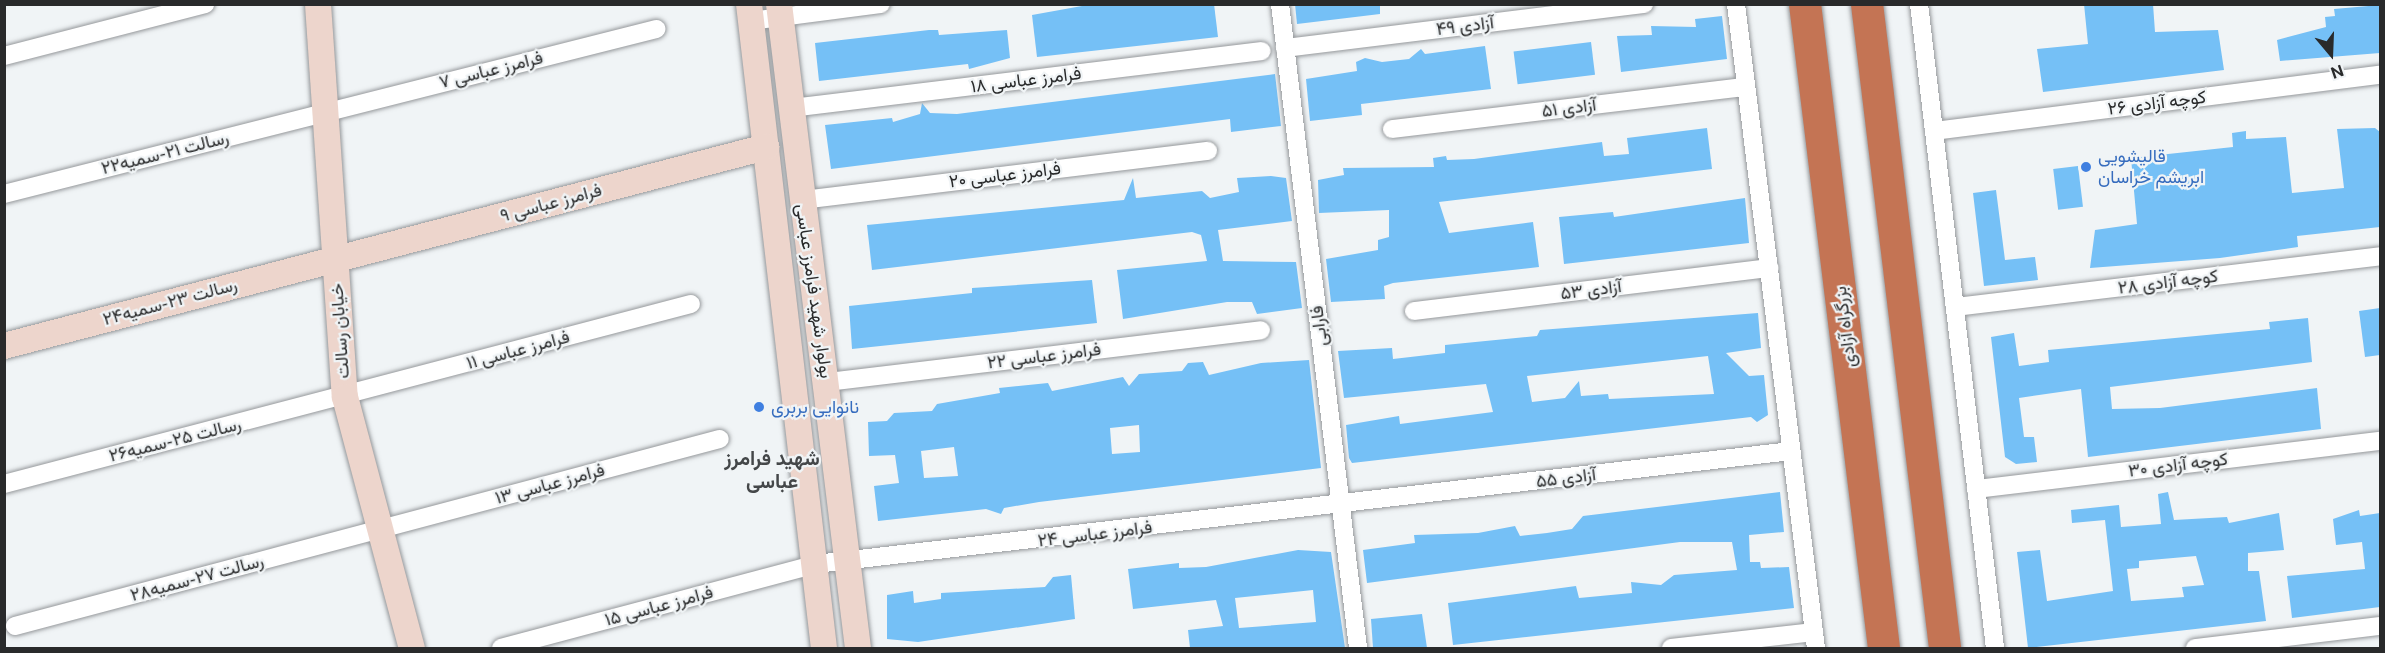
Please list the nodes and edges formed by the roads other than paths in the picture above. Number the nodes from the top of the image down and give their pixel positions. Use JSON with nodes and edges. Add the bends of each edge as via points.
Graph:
{"nodes":[{"id":1,"x":205,"y":4,"type":"edge"},
{"id":2,"x":318,"y":4,"type":"edge"},
{"id":3,"x":881,"y":4,"type":"edge"},
{"id":4,"x":1280,"y":4,"type":"edge"},
{"id":5,"x":1644,"y":4,"type":"edge"},
{"id":6,"x":1736,"y":4,"type":"edge"},
{"id":7,"x":1805,"y":4,"type":"edge"},
{"id":8,"x":1867,"y":4,"type":"edge"},
{"id":9,"x":1919,"y":4,"type":"edge"},
{"id":10,"x":779,"y":11,"type":"edge"},
{"id":11,"x":750,"y":13,"type":"edge"},
{"id":12,"x":656,"y":29,"type":"dead end"},
{"id":13,"x":1285,"y":48,"type":"junction"},
{"id":14,"x":1262,"y":51,"type":"dead end"},
{"id":15,"x":4,"y":56,"type":"edge"},
{"id":16,"x":2380,"y":75,"type":"edge"},
{"id":17,"x":1746,"y":87,"type":"junction"},
{"id":18,"x":791,"y":108,"type":"junction"},
{"id":19,"x":326,"y":112,"type":"junction"},
{"id":20,"x":1392,"y":129,"type":"dead end"},
{"id":21,"x":1934,"y":131,"type":"junction"},
{"id":22,"x":766,"y":147,"type":"junction"},
{"id":23,"x":1208,"y":151,"type":"dead end"},
{"id":24,"x":4,"y":194,"type":"edge"},
{"id":25,"x":802,"y":200,"type":"junction"},
{"id":26,"x":2380,"y":256,"type":"edge"},
{"id":27,"x":336,"y":259,"type":"junction"},
{"id":28,"x":1769,"y":268,"type":"junction"},
{"id":29,"x":691,"y":304,"type":"dead end"},
{"id":30,"x":1955,"y":307,"type":"junction"},
{"id":31,"x":1413,"y":311,"type":"dead end"},
{"id":32,"x":1261,"y":330,"type":"dead end"},
{"id":33,"x":4,"y":346,"type":"edge"},
{"id":34,"x":827,"y":382,"type":"junction"},
{"id":35,"x":345,"y":397,"type":"junction"},
{"id":36,"x":720,"y":440,"type":"dead end"},
{"id":37,"x":2380,"y":441,"type":"edge"},
{"id":38,"x":1791,"y":451,"type":"junction"},
{"id":39,"x":4,"y":483,"type":"edge"},
{"id":40,"x":1976,"y":489,"type":"junction"},
{"id":41,"x":1341,"y":505,"type":"junction"},
{"id":42,"x":380,"y":530,"type":"junction"},
{"id":43,"x":816,"y":564,"type":"junction"},
{"id":44,"x":848,"y":564,"type":"junction"},
{"id":45,"x":15,"y":626,"type":"dead end"},
{"id":46,"x":2380,"y":626,"type":"edge"},
{"id":47,"x":1815,"y":640,"type":"edge"},
{"id":48,"x":412,"y":648,"type":"edge"},
{"id":49,"x":501,"y":648,"type":"edge"},
{"id":50,"x":824,"y":648,"type":"edge"},
{"id":51,"x":858,"y":648,"type":"edge"},
{"id":52,"x":1358,"y":648,"type":"edge"},
{"id":53,"x":1671,"y":648,"type":"edge"},
{"id":54,"x":1884,"y":648,"type":"edge"},
{"id":55,"x":1945,"y":648,"type":"edge"},
{"id":56,"x":1995,"y":648,"type":"edge"},
{"id":57,"x":2195,"y":648,"type":"edge"}],
"edges":[{"from":1,"to":15,"type":"street"},
{"from":2,"to":19,"type":"street","name":"خیابان رسالت"},
{"from":3,"to":10,"type":"street"},
{"from":4,"to":13,"type":"street","name":"فارابی"},
{"from":5,"to":13,"type":"street","name":"۴۹ آزادی"},
{"from":6,"to":17,"type":"street"},
{"from":7,"to":54,"type":"highway","name":"بزرگراه آزادی"},
{"from":8,"to":55,"type":"highway"},
{"from":9,"to":21,"type":"street"},
{"from":10,"to":11,"type":"street"},
{"from":10,"to":18,"type":"street","name":"بولوار شهید فرامرز عباسی"},
{"from":11,"to":22,"type":"street","name":"بولوار شهید فرامرز عباسی"},
{"from":12,"to":19,"type":"street","name":"فرامرز عباسی ۷"},
{"from":13,"to":41,"type":"street","name":"فارابی"},
{"from":14,"to":18,"type":"street","name":"فرامرز عباسی ۱۸"},
{"from":16,"to":21,"type":"street","name":"کوچه آزادی ۲۶"},
{"from":17,"to":20,"type":"street","name":"۵۱ آزادی"},
{"from":17,"to":28,"type":"street"},
{"from":18,"to":25,"type":"street","name":"بولوار شهید فرامرز عباسی"},
{"from":19,"to":24,"type":"street","name":"رسالت ۲۱-سمیه۲۲"},
{"from":19,"to":27,"type":"street","name":"خیابان رسالت"},
{"from":21,"to":30,"type":"street"},
{"from":22,"to":27,"type":"street","name":"فرامرز عباسی ۹"},
{"from":22,"to":43,"type":"street","name":"بولوار شهید فرامرز عباسی"},
{"from":23,"to":25,"type":"street","name":"فرامرز عباسی ۲۰"},
{"from":25,"to":34,"type":"street","name":"بولوار شهید فرامرز عباسی"},
{"from":26,"to":30,"type":"street","name":"کوچه آزادی ۲۸"},
{"from":27,"to":33,"type":"street","name":"رسالت ۲۳-سمیه۲۴"},
{"from":27,"to":35,"type":"street","name":"خیابان رسالت"},
{"from":28,"to":31,"type":"street","name":"۵۳ آزادی"},
{"from":28,"to":38,"type":"street"},
{"from":29,"to":35,"type":"street","name":"فرامرز عباسی ۱۱"},
{"from":30,"to":40,"type":"street"},
{"from":32,"to":34,"type":"street","name":"فرامرز عباسی ۲۲"},
{"from":34,"to":44,"type":"street","name":"بولوار شهید فرامرز عباسی"},
{"from":35,"to":39,"type":"street","name":"رسالت ۲۵-سمیه۲۶"},
{"from":35,"to":42,"type":"street","name":"خیابان رسالت"},
{"from":36,"to":42,"type":"street","name":"فرامرز عباسی ۱۳"},
{"from":37,"to":40,"type":"street","name":"کوچه آزادی ۳۰"},
{"from":38,"to":41,"type":"street","name":"آزادی ۵۵"},
{"from":38,"to":47,"type":"street"},
{"from":40,"to":56,"type":"street"},
{"from":41,"to":44,"type":"street","name":"فرامرز عباسی ۲۴"},
{"from":41,"to":52,"type":"street","name":"فارابی"},
{"from":42,"to":45,"type":"street","name":"رسالت ۲۷-سمیه۲۸"},
{"from":42,"to":48,"type":"street","name":"خیابان رسالت"},
{"from":43,"to":44,"type":"street","name":"فرامرز عباسی ۲۴"},
{"from":43,"to":49,"type":"street","name":"فرامرز عباسی ۱۵"},
{"from":43,"to":50,"type":"street","name":"بولوار شهید فرامرز عباسی"},
{"from":44,"to":51,"type":"street","name":"بولوار شهید فرامرز عباسی"},
{"from":46,"to":57,"type":"street"},
{"from":47,"to":53,"type":"street"}]}
